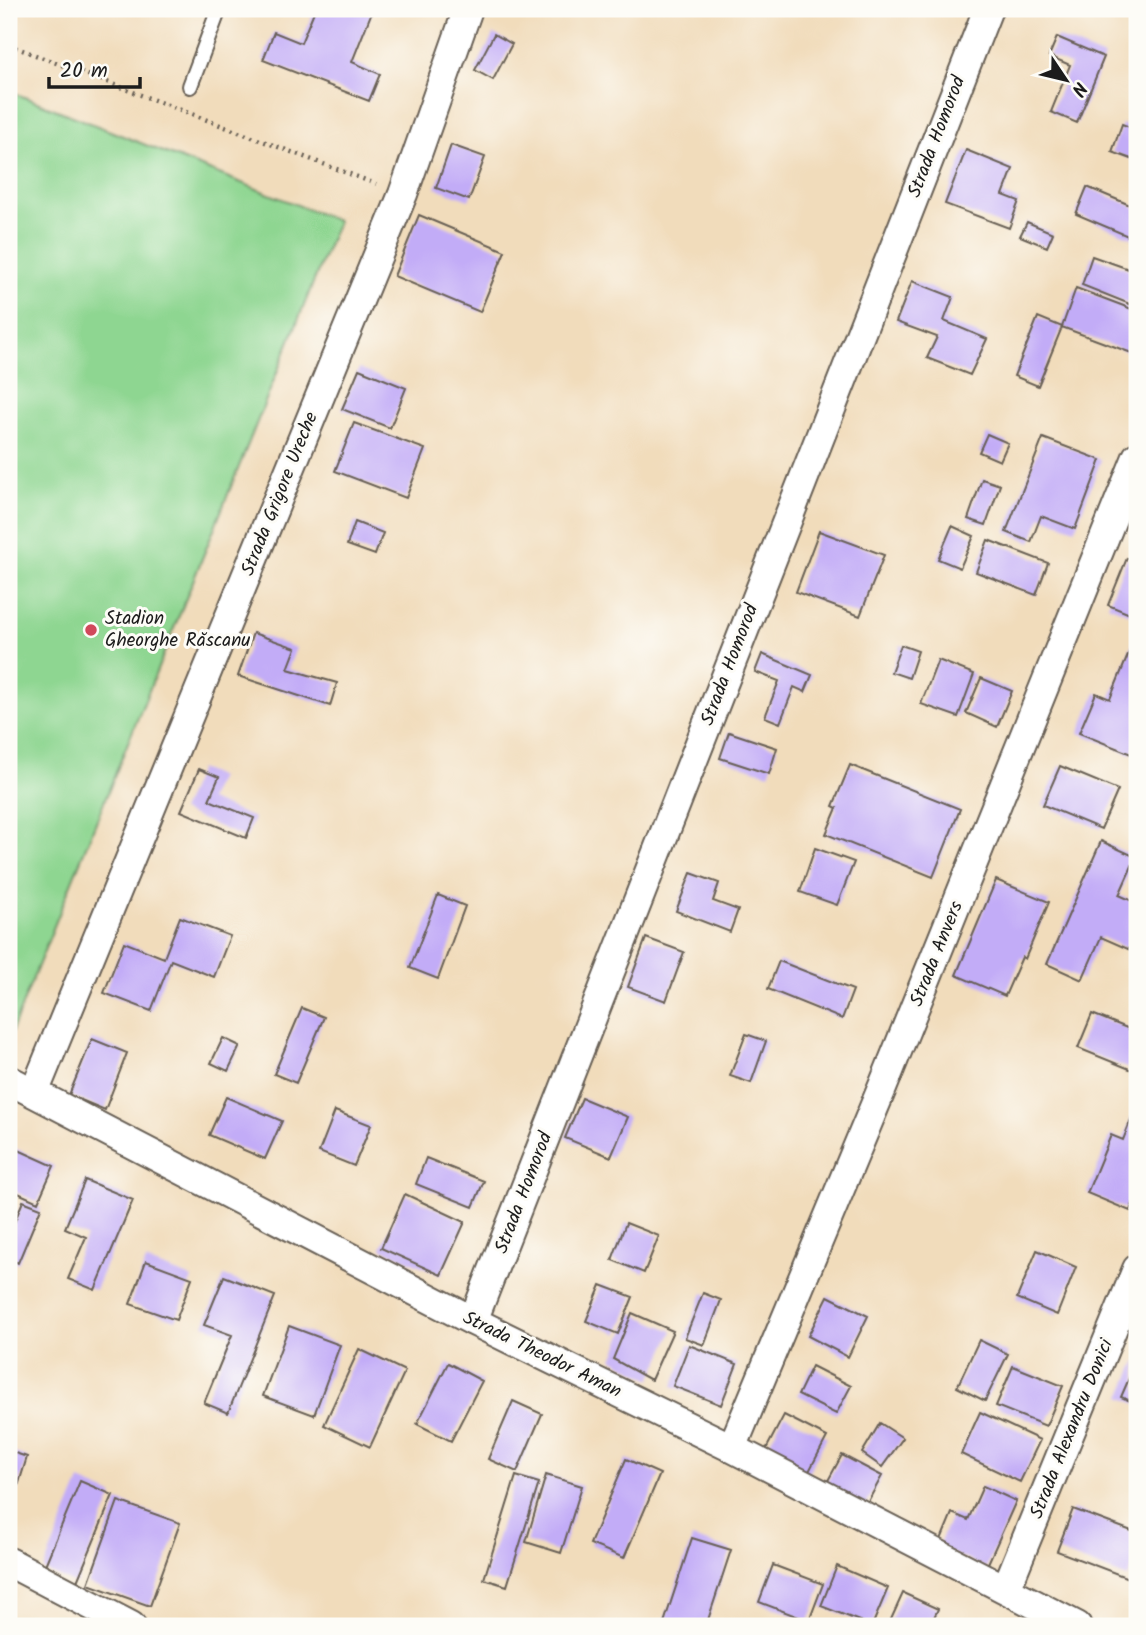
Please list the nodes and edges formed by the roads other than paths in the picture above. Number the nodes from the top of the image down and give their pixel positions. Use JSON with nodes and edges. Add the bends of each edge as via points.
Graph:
{"nodes":[{"id":1,"x":219,"y":9,"type":"edge"},
{"id":2,"x":468,"y":9,"type":"edge"},
{"id":3,"x":988,"y":9,"type":"edge"},
{"id":4,"x":190,"y":86,"type":"dead end"},
{"id":5,"x":1137,"y":457,"type":"edge"},
{"id":6,"x":9,"y":1080,"type":"edge"},
{"id":7,"x":34,"y":1093,"type":"junction"},
{"id":8,"x":1137,"y":1269,"type":"edge"},
{"id":9,"x":473,"y":1321,"type":"junction"},
{"id":10,"x":732,"y":1448,"type":"junction"},
{"id":11,"x":9,"y":1562,"type":"edge"},
{"id":12,"x":1006,"y":1589,"type":"junction"},
{"id":13,"x":131,"y":1626,"type":"edge"},
{"id":14,"x":1077,"y":1626,"type":"edge"}],
"edges":[{"from":1,"to":4,"type":"lane"},
{"from":2,"to":7,"type":"street","name":"Strada Grigore Ureche","via":[[403,194]]},
{"from":3,"to":9,"type":"street","name":"Strada Homorod"},
{"from":5,"to":10,"type":"street","name":"Strada Anvers"},
{"from":6,"to":7,"type":"street","name":"Strada Theodor Aman"},
{"from":7,"to":9,"type":"street","name":"Strada Theodor Aman"},
{"from":8,"to":12,"type":"street","name":"Strada Alexandru Donici"},
{"from":9,"to":10,"type":"street","name":"Strada Theodor Aman"},
{"from":10,"to":12,"type":"street","name":"Strada Theodor Aman"},
{"from":11,"to":13,"type":"street"},
{"from":12,"to":14,"type":"street","name":"Strada Theodor Aman"}]}
